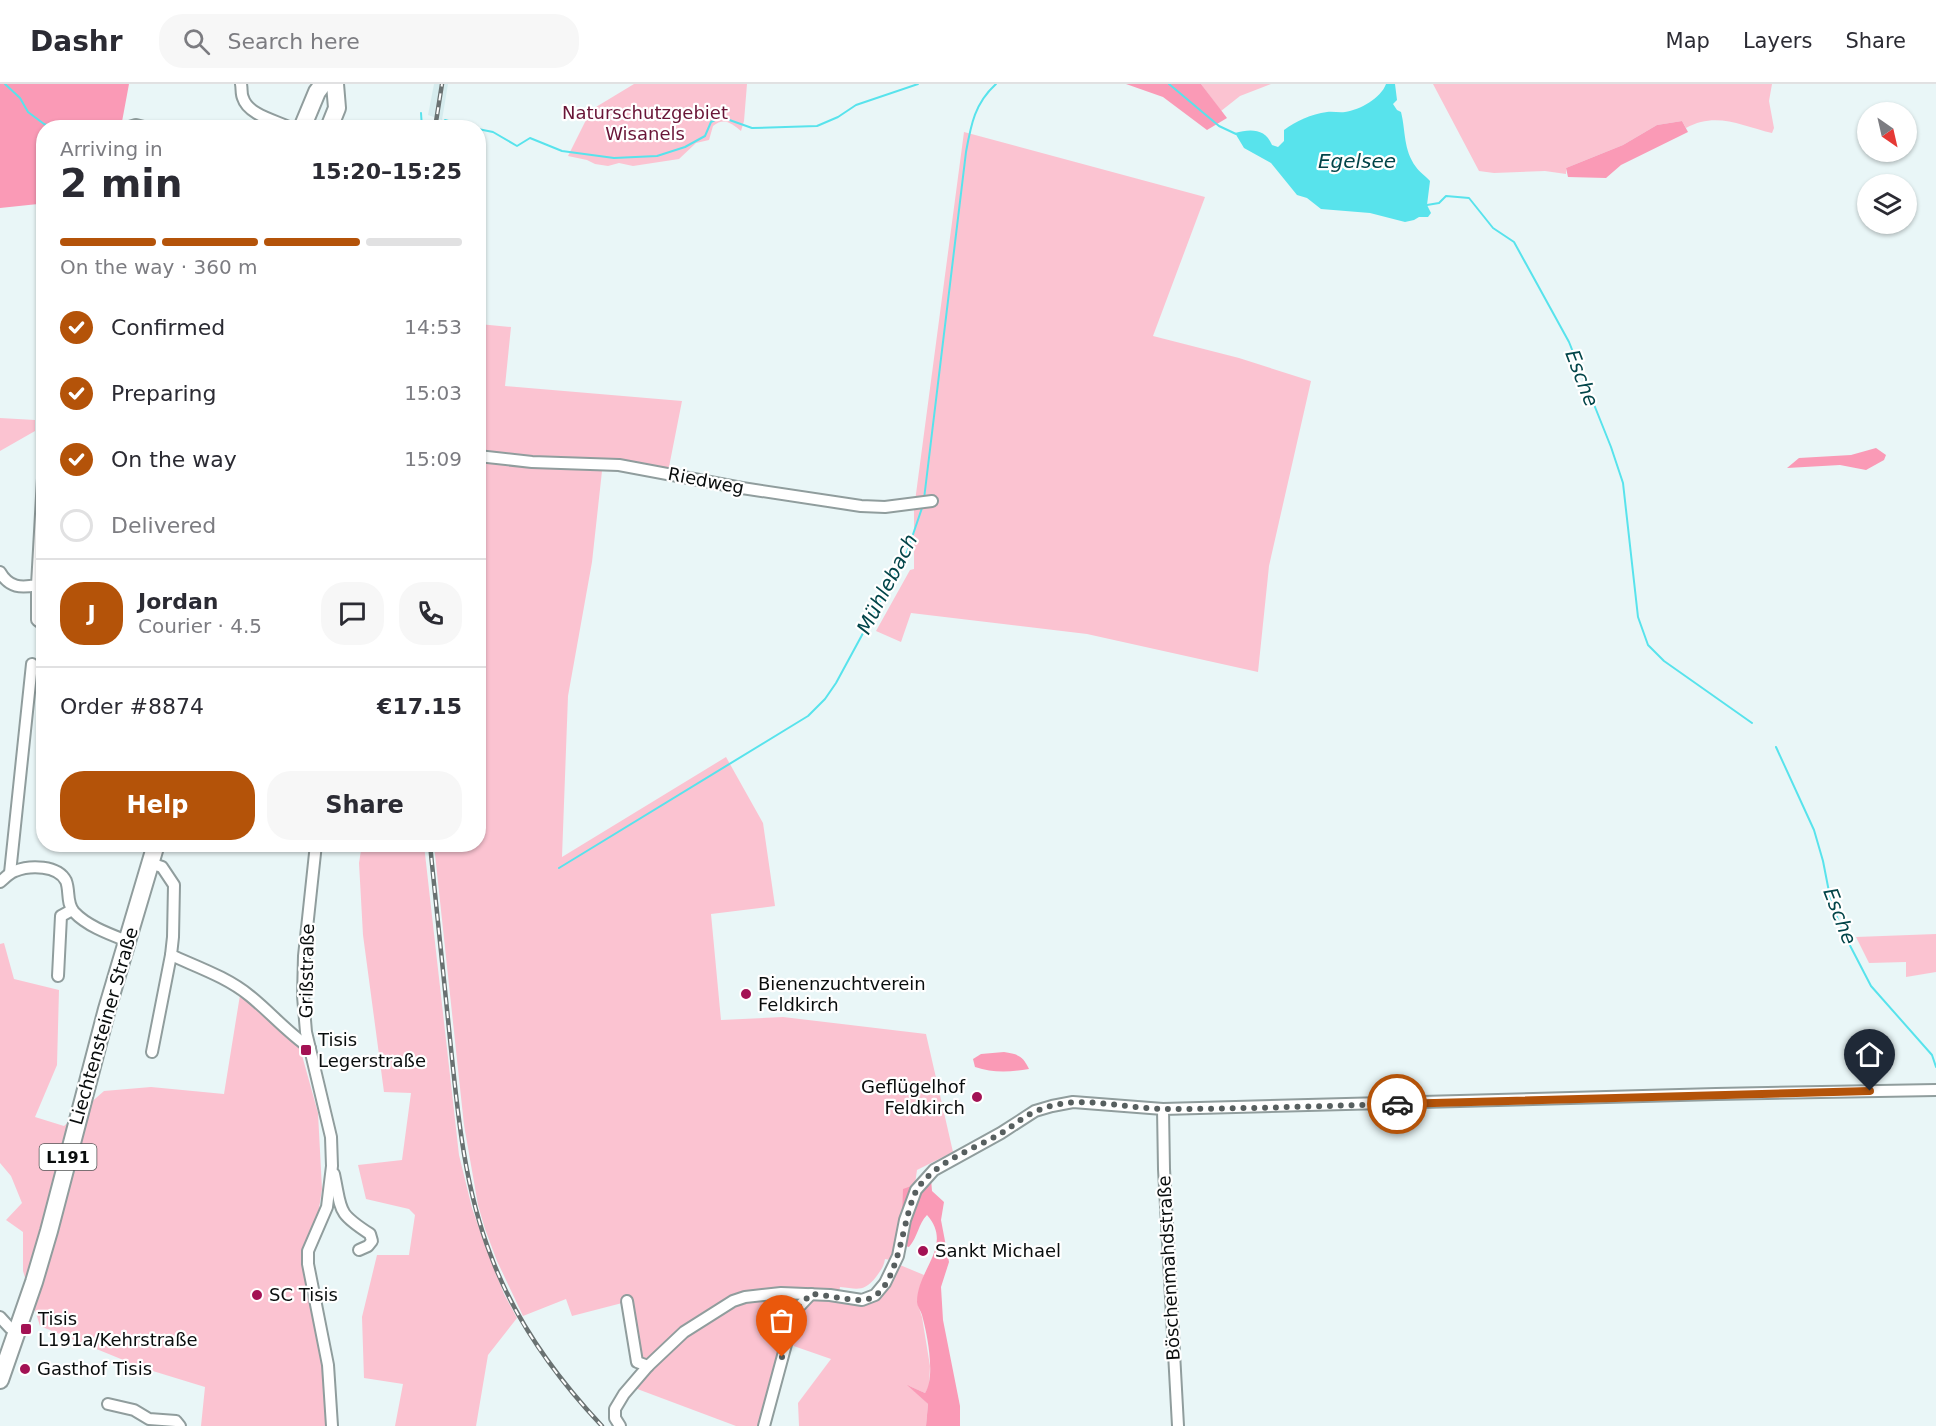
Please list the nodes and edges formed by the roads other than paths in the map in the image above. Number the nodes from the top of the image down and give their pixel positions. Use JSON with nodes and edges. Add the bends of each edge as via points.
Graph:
{"nodes":[{"id":1,"x":241,"y":84,"type":"edge"},
{"id":2,"x":323,"y":84,"type":"edge"},
{"id":3,"x":335,"y":84,"type":"edge"},
{"id":4,"x":274,"y":120,"type":"edge"},
{"id":5,"x":306,"y":120,"type":"edge"},
{"id":6,"x":332,"y":120,"type":"edge"},
{"id":7,"x":486,"y":457,"type":"edge"},
{"id":8,"x":926,"y":502,"type":"dead end"},
{"id":9,"x":0,"y":573,"type":"edge"},
{"id":10,"x":36,"y":585,"type":"edge"},
{"id":11,"x":32,"y":664,"type":"dead end"},
{"id":12,"x":153,"y":852,"type":"edge"},
{"id":13,"x":314,"y":852,"type":"edge"},
{"id":14,"x":150,"y":862,"type":"junction"},
{"id":15,"x":10,"y":873,"type":"junction"},
{"id":16,"x":0,"y":882,"type":"edge"},
{"id":17,"x":72,"y":910,"type":"junction"},
{"id":18,"x":127,"y":941,"type":"junction"},
{"id":19,"x":171,"y":955,"type":"junction"},
{"id":20,"x":58,"y":976,"type":"dead end"},
{"id":21,"x":310,"y":1048,"type":"junction"},
{"id":22,"x":152,"y":1052,"type":"dead end"},
{"id":23,"x":1936,"y":1090,"type":"edge"},
{"id":24,"x":1163,"y":1109,"type":"junction"},
{"id":25,"x":332,"y":1166,"type":"junction"},
{"id":26,"x":358,"y":1250,"type":"dead end"},
{"id":27,"x":790,"y":1293,"type":"junction"},
{"id":28,"x":811,"y":1294,"type":"junction"},
{"id":29,"x":627,"y":1301,"type":"dead end"},
{"id":30,"x":799,"y":1305,"type":"junction"},
{"id":31,"x":0,"y":1317,"type":"edge"},
{"id":32,"x":17,"y":1331,"type":"junction"},
{"id":33,"x":648,"y":1366,"type":"junction"},
{"id":34,"x":0,"y":1380,"type":"edge"},
{"id":35,"x":108,"y":1404,"type":"dead end"},
{"id":36,"x":180,"y":1426,"type":"edge"},
{"id":37,"x":332,"y":1426,"type":"edge"},
{"id":38,"x":620,"y":1426,"type":"edge"},
{"id":39,"x":764,"y":1426,"type":"edge"},
{"id":40,"x":1178,"y":1426,"type":"edge"}],
"edges":[{"from":1,"to":4,"type":"street","via":[[246,105]]},
{"from":2,"to":5,"type":"main road"},
{"from":3,"to":6,"type":"main road","via":[[337,108]]},
{"from":7,"to":8,"type":"street","name":"Riedweg","via":[[619,465],[861,506]]},
{"from":9,"to":10,"type":"street","via":[[11,585]]},
{"from":11,"to":15,"type":"street"},
{"from":12,"to":14,"type":"main road","name":"Liechtensteiner Straße","number":"L191"},
{"from":13,"to":21,"type":"street","name":"Grißstraße","via":[[303,996]]},
{"from":14,"to":18,"type":"main road","name":"Liechtensteiner Straße","number":"L191"},
{"from":14,"to":19,"type":"street","via":[[162,867],[174,885]]},
{"from":15,"to":16,"type":"street"},
{"from":15,"to":17,"type":"street","via":[[39,868],[61,874]]},
{"from":17,"to":18,"type":"street","via":[[100,930]]},
{"from":17,"to":20,"type":"street","via":[[61,916]]},
{"from":18,"to":32,"type":"main road","name":"Liechtensteiner Straße","number":"L191","via":[[49,1231]]},
{"from":19,"to":21,"type":"street","via":[[233,984]]},
{"from":19,"to":22,"type":"street"},
{"from":21,"to":25,"type":"street","name":"Grißstraße","via":[[329,1127]]},
{"from":23,"to":24,"type":"street"},
{"from":24,"to":28,"type":"street","via":[[1073,1102],[1035,1111],[925,1179],[916,1190],[905,1220],[898,1256],[875,1295],[862,1300]]},
{"from":24,"to":40,"type":"street","name":"Böschenmahdstraße"},
{"from":25,"to":26,"type":"street","name":"Grißstraße","via":[[340,1210],[370,1234],[372,1241]]},
{"from":25,"to":37,"type":"street","name":"Grißstraße","via":[[327,1207],[308,1251],[308,1264],[328,1365]]},
{"from":27,"to":28,"type":"street"},
{"from":27,"to":30,"type":"street"},
{"from":27,"to":33,"type":"street","via":[[733,1301],[684,1332]]},
{"from":28,"to":30,"type":"street"},
{"from":29,"to":33,"type":"street","via":[[636,1362]]},
{"from":30,"to":39,"type":"street"},
{"from":31,"to":32,"type":"street"},
{"from":32,"to":34,"type":"main road","name":"Liechtensteiner Straße","number":"L191"},
{"from":33,"to":38,"type":"street","via":[[615,1409]]},
{"from":35,"to":36,"type":"street","via":[[134,1410],[149,1419],[176,1421]]}]}
